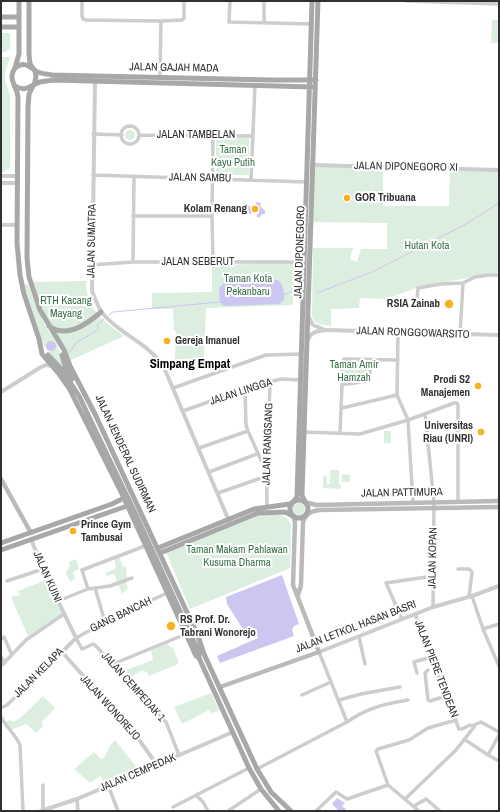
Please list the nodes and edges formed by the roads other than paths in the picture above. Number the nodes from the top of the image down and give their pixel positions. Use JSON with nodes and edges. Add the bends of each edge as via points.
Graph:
{"nodes":[{"id":1,"x":19,"y":1,"type":"edge"},
{"id":2,"x":29,"y":1,"type":"edge"},
{"id":3,"x":82,"y":1,"type":"edge"},
{"id":4,"x":184,"y":1,"type":"edge"},
{"id":5,"x":230,"y":1,"type":"edge"},
{"id":6,"x":264,"y":1,"type":"edge"},
{"id":7,"x":312,"y":1,"type":"edge"},
{"id":8,"x":318,"y":1,"type":"edge"},
{"id":9,"x":407,"y":1,"type":"edge"},
{"id":10,"x":454,"y":2,"type":"edge"},
{"id":11,"x":499,"y":4,"type":"edge"},
{"id":12,"x":1,"y":17,"type":"edge"},
{"id":13,"x":7,"y":17,"type":"junction"},
{"id":14,"x":19,"y":17,"type":"junction"},
{"id":15,"x":161,"y":21,"type":"junction"},
{"id":16,"x":264,"y":22,"type":"junction"},
{"id":17,"x":311,"y":24,"type":"junction"},
{"id":18,"x":1,"y":27,"type":"edge"},
{"id":19,"x":7,"y":27,"type":"junction"},
{"id":20,"x":19,"y":27,"type":"junction"},
{"id":21,"x":33,"y":68,"type":"junction"},
{"id":22,"x":13,"y":70,"type":"junction"},
{"id":23,"x":114,"y":79,"type":"junction"},
{"id":24,"x":310,"y":79,"type":"junction"},
{"id":25,"x":160,"y":80,"type":"junction"},
{"id":26,"x":316,"y":80,"type":"junction"},
{"id":27,"x":95,"y":81,"type":"junction"},
{"id":28,"x":255,"y":82,"type":"junction"},
{"id":29,"x":34,"y":84,"type":"junction"},
{"id":30,"x":14,"y":85,"type":"junction"},
{"id":31,"x":313,"y":87,"type":"junction"},
{"id":32,"x":93,"y":134,"type":"junction"},
{"id":33,"x":122,"y":135,"type":"junction"},
{"id":34,"x":139,"y":135,"type":"junction"},
{"id":35,"x":213,"y":136,"type":"junction"},
{"id":36,"x":252,"y":136,"type":"junction"},
{"id":37,"x":313,"y":165,"type":"junction"},
{"id":38,"x":499,"y":170,"type":"edge"},
{"id":39,"x":93,"y":175,"type":"junction"},
{"id":40,"x":1,"y":176,"type":"edge"},
{"id":41,"x":18,"y":176,"type":"junction"},
{"id":42,"x":134,"y":177,"type":"junction"},
{"id":43,"x":213,"y":179,"type":"junction"},
{"id":44,"x":250,"y":180,"type":"junction"},
{"id":45,"x":306,"y":182,"type":"junction"},
{"id":46,"x":1,"y":183,"type":"edge"},
{"id":47,"x":18,"y":183,"type":"junction"},
{"id":48,"x":308,"y":209,"type":"junction"},
{"id":49,"x":133,"y":216,"type":"junction"},
{"id":50,"x":212,"y":216,"type":"junction"},
{"id":51,"x":1,"y":225,"type":"edge"},
{"id":52,"x":17,"y":225,"type":"junction"},
{"id":53,"x":133,"y":262,"type":"junction"},
{"id":54,"x":213,"y":262,"type":"junction"},
{"id":55,"x":304,"y":262,"type":"junction"},
{"id":56,"x":92,"y":265,"type":"junction"},
{"id":57,"x":499,"y":275,"type":"edge"},
{"id":58,"x":463,"y":283,"type":"junction"},
{"id":59,"x":417,"y":298,"type":"dead end"},
{"id":60,"x":101,"y":312,"type":"junction"},
{"id":61,"x":308,"y":317,"type":"junction"},
{"id":62,"x":48,"y":326,"type":"junction"},
{"id":63,"x":327,"y":330,"type":"junction"},
{"id":64,"x":398,"y":333,"type":"junction"},
{"id":65,"x":460,"y":334,"type":"junction"},
{"id":66,"x":499,"y":335,"type":"edge"},
{"id":67,"x":58,"y":339,"type":"junction"},
{"id":68,"x":308,"y":340,"type":"junction"},
{"id":69,"x":41,"y":346,"type":"junction"},
{"id":70,"x":42,"y":354,"type":"junction"},
{"id":71,"x":301,"y":354,"type":"junction"},
{"id":72,"x":372,"y":360,"type":"junction"},
{"id":73,"x":398,"y":360,"type":"junction"},
{"id":74,"x":53,"y":366,"type":"junction"},
{"id":75,"x":65,"y":370,"type":"junction"},
{"id":76,"x":30,"y":373,"type":"junction"},
{"id":77,"x":300,"y":380,"type":"junction"},
{"id":78,"x":270,"y":382,"type":"junction"},
{"id":79,"x":343,"y":384,"type":"junction"},
{"id":80,"x":173,"y":388,"type":"junction"},
{"id":81,"x":245,"y":389,"type":"junction"},
{"id":82,"x":1,"y":392,"type":"edge"},
{"id":83,"x":299,"y":395,"type":"junction"},
{"id":84,"x":306,"y":395,"type":"junction"},
{"id":85,"x":397,"y":395,"type":"junction"},
{"id":86,"x":342,"y":408,"type":"junction"},
{"id":87,"x":182,"y":411,"type":"junction"},
{"id":88,"x":425,"y":414,"type":"junction"},
{"id":89,"x":408,"y":420,"type":"junction"},
{"id":90,"x":248,"y":431,"type":"junction"},
{"id":91,"x":304,"y":432,"type":"junction"},
{"id":92,"x":340,"y":433,"type":"junction"},
{"id":93,"x":111,"y":447,"type":"junction"},
{"id":94,"x":199,"y":448,"type":"junction"},
{"id":95,"x":101,"y":451,"type":"junction"},
{"id":96,"x":257,"y":454,"type":"junction"},
{"id":97,"x":209,"y":472,"type":"junction"},
{"id":98,"x":267,"y":474,"type":"junction"},
{"id":99,"x":1,"y":480,"type":"edge"},
{"id":100,"x":218,"y":493,"type":"junction"},
{"id":101,"x":124,"y":498,"type":"junction"},
{"id":102,"x":132,"y":498,"type":"junction"},
{"id":103,"x":294,"y":501,"type":"junction"},
{"id":104,"x":499,"y":501,"type":"edge"},
{"id":105,"x":305,"y":502,"type":"junction"},
{"id":106,"x":434,"y":502,"type":"junction"},
{"id":107,"x":458,"y":502,"type":"junction"},
{"id":108,"x":413,"y":503,"type":"junction"},
{"id":109,"x":127,"y":506,"type":"junction"},
{"id":110,"x":267,"y":507,"type":"junction"},
{"id":111,"x":499,"y":507,"type":"edge"},
{"id":112,"x":434,"y":508,"type":"junction"},
{"id":113,"x":306,"y":515,"type":"junction"},
{"id":114,"x":293,"y":516,"type":"junction"},
{"id":115,"x":230,"y":521,"type":"junction"},
{"id":116,"x":31,"y":533,"type":"junction"},
{"id":117,"x":31,"y":540,"type":"junction"},
{"id":118,"x":1,"y":543,"type":"edge"},
{"id":119,"x":145,"y":546,"type":"junction"},
{"id":120,"x":1,"y":550,"type":"edge"},
{"id":121,"x":159,"y":550,"type":"junction"},
{"id":122,"x":43,"y":569,"type":"junction"},
{"id":123,"x":458,"y":569,"type":"dead end"},
{"id":124,"x":158,"y":574,"type":"junction"},
{"id":125,"x":433,"y":576,"type":"junction"},
{"id":126,"x":132,"y":578,"type":"dead end"},
{"id":127,"x":8,"y":581,"type":"dead end"},
{"id":128,"x":499,"y":586,"type":"edge"},
{"id":129,"x":95,"y":588,"type":"junction"},
{"id":130,"x":88,"y":589,"type":"junction"},
{"id":131,"x":167,"y":593,"type":"junction"},
{"id":132,"x":298,"y":595,"type":"junction"},
{"id":133,"x":471,"y":597,"type":"junction"},
{"id":134,"x":58,"y":601,"type":"junction"},
{"id":135,"x":433,"y":607,"type":"junction"},
{"id":136,"x":64,"y":614,"type":"junction"},
{"id":137,"x":415,"y":614,"type":"junction"},
{"id":138,"x":402,"y":619,"type":"junction"},
{"id":139,"x":104,"y":622,"type":"junction"},
{"id":140,"x":499,"y":624,"type":"edge"},
{"id":141,"x":483,"y":629,"type":"junction"},
{"id":142,"x":190,"y":634,"type":"junction"},
{"id":143,"x":359,"y":637,"type":"junction"},
{"id":144,"x":1,"y":638,"type":"edge"},
{"id":145,"x":76,"y":638,"type":"junction"},
{"id":146,"x":62,"y":652,"type":"junction"},
{"id":147,"x":319,"y":652,"type":"junction"},
{"id":148,"x":204,"y":654,"type":"junction"},
{"id":149,"x":12,"y":655,"type":"junction"},
{"id":150,"x":1,"y":657,"type":"edge"},
{"id":151,"x":431,"y":657,"type":"junction"},
{"id":152,"x":5,"y":663,"type":"junction"},
{"id":153,"x":113,"y":664,"type":"junction"},
{"id":154,"x":365,"y":664,"type":"dead end"},
{"id":155,"x":1,"y":666,"type":"edge"},
{"id":156,"x":499,"y":666,"type":"edge"},
{"id":157,"x":428,"y":670,"type":"dead end"},
{"id":158,"x":417,"y":673,"type":"dead end"},
{"id":159,"x":331,"y":682,"type":"junction"},
{"id":160,"x":400,"y":687,"type":"dead end"},
{"id":161,"x":220,"y":688,"type":"junction"},
{"id":162,"x":302,"y":695,"type":"dead end"},
{"id":163,"x":446,"y":696,"type":"junction"},
{"id":164,"x":339,"y":700,"type":"junction"},
{"id":165,"x":408,"y":700,"type":"dead end"},
{"id":166,"x":1,"y":708,"type":"edge"},
{"id":167,"x":1,"y":717,"type":"edge"},
{"id":168,"x":456,"y":720,"type":"junction"},
{"id":169,"x":347,"y":722,"type":"junction"},
{"id":170,"x":474,"y":727,"type":"junction"},
{"id":171,"x":233,"y":732,"type":"junction"},
{"id":172,"x":499,"y":733,"type":"edge"},
{"id":173,"x":464,"y":739,"type":"junction"},
{"id":174,"x":179,"y":755,"type":"junction"},
{"id":175,"x":488,"y":755,"type":"junction"},
{"id":176,"x":499,"y":761,"type":"edge"},
{"id":177,"x":158,"y":764,"type":"junction"},
{"id":178,"x":249,"y":768,"type":"junction"},
{"id":179,"x":257,"y":769,"type":"junction"},
{"id":180,"x":43,"y":785,"type":"dead end"},
{"id":181,"x":108,"y":785,"type":"junction"},
{"id":182,"x":388,"y":785,"type":"junction"},
{"id":183,"x":261,"y":789,"type":"junction"},
{"id":184,"x":196,"y":795,"type":"junction"},
{"id":185,"x":77,"y":799,"type":"junction"},
{"id":186,"x":405,"y":799,"type":"junction"},
{"id":187,"x":414,"y":806,"type":"junction"},
{"id":188,"x":173,"y":807,"type":"dead end"},
{"id":189,"x":23,"y":811,"type":"edge"},
{"id":190,"x":42,"y":811,"type":"edge"},
{"id":191,"x":78,"y":811,"type":"edge"},
{"id":192,"x":118,"y":811,"type":"edge"},
{"id":193,"x":208,"y":811,"type":"edge"},
{"id":194,"x":228,"y":811,"type":"edge"},
{"id":195,"x":279,"y":811,"type":"edge"},
{"id":196,"x":291,"y":811,"type":"edge"},
{"id":197,"x":316,"y":811,"type":"edge"},
{"id":198,"x":420,"y":811,"type":"edge"},
{"id":199,"x":440,"y":811,"type":"edge"}],
"edges":[{"from":1,"to":14,"type":"main road"},
{"from":2,"to":21,"type":"main road","via":[[28,54]]},
{"from":3,"to":15,"type":"street","via":[[82,16],[86,20]]},
{"from":4,"to":15,"type":"street","via":[[184,18],[179,21]]},
{"from":5,"to":16,"type":"street","via":[[230,22]]},
{"from":6,"to":16,"type":"street"},
{"from":7,"to":17,"type":"main road","name":"JALAN DIPONEGORO"},
{"from":8,"to":26,"type":"main road","name":"JALAN DIPONEGORO"},
{"from":9,"to":10,"type":"street"},
{"from":10,"to":11,"type":"street"},
{"from":12,"to":13,"type":"main road"},
{"from":13,"to":14,"type":"main road"},
{"from":13,"to":19,"type":"main road"},
{"from":14,"to":20,"type":"main road"},
{"from":15,"to":25,"type":"street"},
{"from":16,"to":17,"type":"street"},
{"from":17,"to":24,"type":"main road","name":"JALAN DIPONEGORO"},
{"from":18,"to":19,"type":"main road"},
{"from":19,"to":20,"type":"main road"},
{"from":20,"to":22,"type":"main road","via":[[19,54]]},
{"from":21,"to":22,"type":"main road","via":[[24,64]]},
{"from":21,"to":23,"type":"main road","name":"JALAN GAJAH MADA","via":[[40,73],[52,75]]},
{"from":21,"to":29,"type":"main road","via":[[36,76]]},
{"from":22,"to":30,"type":"main road","via":[[11,76]]},
{"from":23,"to":25,"type":"main road","name":"JALAN GAJAH MADA"},
{"from":23,"to":27,"type":"main road","name":"JALAN GAJAH MADA"},
{"from":24,"to":26,"type":"main road","name":"JALAN GAJAH MADA"},
{"from":24,"to":28,"type":"main road","name":"JALAN GAJAH MADA"},
{"from":24,"to":31,"type":"main road","name":"JALAN DIPONEGORO"},
{"from":25,"to":28,"type":"main road","name":"JALAN GAJAH MADA"},
{"from":26,"to":31,"type":"main road","name":"JALAN DIPONEGORO"},
{"from":27,"to":29,"type":"main road","name":"JALAN GAJAH MADA","via":[[45,81]]},
{"from":27,"to":32,"type":"street","name":"JALAN SUMATRA"},
{"from":28,"to":31,"type":"main road","name":"JALAN GAJAH MADA"},
{"from":28,"to":36,"type":"street"},
{"from":29,"to":30,"type":"main road","via":[[24,89]]},
{"from":29,"to":62,"type":"main road","name":"JALAN JENDERAL SUDIRMAN","via":[[28,107],[27,258],[29,277],[36,300]]},
{"from":30,"to":41,"type":"main road","via":[[18,97]]},
{"from":31,"to":37,"type":"main road","name":"JALAN DIPONEGORO"},
{"from":31,"to":45,"type":"main road","name":"JALAN DIPONEGORO"},
{"from":32,"to":33,"type":"street","name":"JALAN TAMBELAN"},
{"from":32,"to":39,"type":"street","name":"JALAN SUMATRA"},
{"from":33,"to":34,"type":"street","name":"JALAN TAMBELAN","via":[[123,140],[130,144],[135,142]]},
{"from":33,"to":34,"type":"street","name":"JALAN TAMBELAN","via":[[124,129],[129,126],[137,129]]},
{"from":34,"to":35,"type":"street","name":"JALAN TAMBELAN"},
{"from":35,"to":36,"type":"street","name":"JALAN TAMBELAN"},
{"from":35,"to":43,"type":"street"},
{"from":36,"to":44,"type":"street"},
{"from":37,"to":38,"type":"street","name":"JALAN DIPONEGORO XI"},
{"from":37,"to":48,"type":"main road","name":"JALAN DIPONEGORO"},
{"from":39,"to":42,"type":"street","name":"JALAN SAMBU"},
{"from":39,"to":56,"type":"street","name":"JALAN SUMATRA"},
{"from":40,"to":41,"type":"street"},
{"from":41,"to":47,"type":"main road"},
{"from":42,"to":43,"type":"street","name":"JALAN SAMBU"},
{"from":42,"to":49,"type":"street"},
{"from":43,"to":44,"type":"street","name":"JALAN SAMBU"},
{"from":43,"to":50,"type":"street"},
{"from":44,"to":45,"type":"street","name":"JALAN SAMBU"},
{"from":45,"to":48,"type":"main road","name":"JALAN DIPONEGORO"},
{"from":46,"to":47,"type":"street"},
{"from":47,"to":52,"type":"main road"},
{"from":48,"to":55,"type":"main road","name":"JALAN DIPONEGORO"},
{"from":48,"to":61,"type":"main road","name":"JALAN DIPONEGORO"},
{"from":49,"to":50,"type":"street"},
{"from":49,"to":53,"type":"street"},
{"from":50,"to":54,"type":"street"},
{"from":51,"to":52,"type":"street"},
{"from":52,"to":69,"type":"main road","via":[[20,280]]},
{"from":53,"to":54,"type":"street","name":"JALAN SEBERUT"},
{"from":53,"to":56,"type":"street","name":"JALAN SEBERUT"},
{"from":54,"to":55,"type":"street","name":"JALAN SEBERUT"},
{"from":55,"to":71,"type":"main road","name":"JALAN DIPONEGORO"},
{"from":56,"to":60,"type":"street","name":"JALAN SUMATRA","via":[[92,291]]},
{"from":57,"to":58,"type":"street","via":[[475,277]]},
{"from":58,"to":59,"type":"street","via":[[418,288]]},
{"from":58,"to":65,"type":"street"},
{"from":60,"to":62,"type":"main road","via":[[71,331],[60,331]]},
{"from":60,"to":80,"type":"street","name":"JALAN SUMATRA","via":[[159,360]]},
{"from":61,"to":63,"type":"street","name":"JALAN RONGGOWARSITO","via":[[313,325]]},
{"from":61,"to":68,"type":"main road","name":"JALAN DIPONEGORO"},
{"from":62,"to":67,"type":"main road","name":"JALAN JENDERAL SUDIRMAN"},
{"from":63,"to":64,"type":"street","name":"JALAN RONGGOWARSITO"},
{"from":63,"to":68,"type":"street","name":"JALAN RONGGOWARSITO","via":[[314,332]]},
{"from":64,"to":65,"type":"street","name":"JALAN RONGGOWARSITO"},
{"from":64,"to":73,"type":"street"},
{"from":65,"to":66,"type":"street","name":"JALAN RONGGOWARSITO"},
{"from":67,"to":75,"type":"main road"},
{"from":67,"to":93,"type":"main road","name":"JALAN JENDERAL SUDIRMAN"},
{"from":68,"to":84,"type":"main road","name":"JALAN DIPONEGORO"},
{"from":69,"to":70,"type":"main road"},
{"from":69,"to":75,"type":"main road"},
{"from":70,"to":74,"type":"main road","name":"JALAN JENDERAL SUDIRMAN"},
{"from":70,"to":76,"type":"street","via":[[41,363]]},
{"from":71,"to":77,"type":"main road","name":"JALAN DIPONEGORO"},
{"from":71,"to":80,"type":"street","via":[[266,355]]},
{"from":72,"to":73,"type":"street"},
{"from":72,"to":79,"type":"street","via":[[366,379]]},
{"from":72,"to":79,"type":"street","via":[[344,359]]},
{"from":73,"to":85,"type":"street"},
{"from":74,"to":76,"type":"street","via":[[43,366]]},
{"from":74,"to":95,"type":"main road","name":"JALAN JENDERAL SUDIRMAN","via":[[66,384]]},
{"from":75,"to":142,"type":"main road","via":[[84,398],[158,553]]},
{"from":76,"to":82,"type":"street"},
{"from":77,"to":78,"type":"street","name":"JALAN LINGGA"},
{"from":77,"to":83,"type":"main road","name":"JALAN DIPONEGORO"},
{"from":78,"to":81,"type":"street","name":"JALAN LINGGA"},
{"from":78,"to":98,"type":"street","name":"JALAN RANGSANG"},
{"from":79,"to":86,"type":"street"},
{"from":80,"to":87,"type":"street","name":"JALAN SUMATRA"},
{"from":81,"to":87,"type":"street","name":"JALAN LINGGA"},
{"from":81,"to":90,"type":"street"},
{"from":83,"to":84,"type":"main road"},
{"from":83,"to":103,"type":"main road","name":"JALAN DIPONEGORO","via":[[297,495]]},
{"from":84,"to":91,"type":"main road","name":"JALAN DIPONEGORO"},
{"from":85,"to":86,"type":"street"},
{"from":85,"to":89,"type":"street"},
{"from":86,"to":92,"type":"street"},
{"from":87,"to":94,"type":"street","name":"JALAN SUMATRA"},
{"from":88,"to":89,"type":"street"},
{"from":88,"to":106,"type":"street","name":"JALAN KOPAN"},
{"from":88,"to":107,"type":"street","via":[[457,403]]},
{"from":89,"to":92,"type":"street","via":[[360,434]]},
{"from":89,"to":108,"type":"street"},
{"from":90,"to":94,"type":"street"},
{"from":90,"to":96,"type":"street"},
{"from":91,"to":92,"type":"street"},
{"from":91,"to":105,"type":"main road","name":"JALAN DIPONEGORO","via":[[302,495]]},
{"from":93,"to":95,"type":"main road","via":[[117,464],[115,468],[111,467]]},
{"from":93,"to":102,"type":"main road","name":"JALAN JENDERAL SUDIRMAN"},
{"from":94,"to":97,"type":"street","name":"JALAN SUMATRA"},
{"from":95,"to":101,"type":"main road","name":"JALAN JENDERAL SUDIRMAN"},
{"from":96,"to":97,"type":"street"},
{"from":96,"to":98,"type":"street"},
{"from":97,"to":100,"type":"street","name":"JALAN SUMATRA"},
{"from":98,"to":100,"type":"street"},
{"from":98,"to":110,"type":"street","name":"JALAN RANGSANG"},
{"from":99,"to":116,"type":"main road"},
{"from":100,"to":115,"type":"street","name":"JALAN SUMATRA"},
{"from":101,"to":102,"type":"main road"},
{"from":101,"to":109,"type":"main road","name":"JALAN JENDERAL SUDIRMAN"},
{"from":101,"to":116,"type":"main road"},
{"from":102,"to":109,"type":"main road"},
{"from":102,"to":121,"type":"main road","name":"JALAN JENDERAL SUDIRMAN","via":[[137,502]]},
{"from":103,"to":105,"type":"main road"},
{"from":103,"to":110,"type":"main road","via":[[286,505]]},
{"from":103,"to":114,"type":"main road","via":[[290,508]]},
{"from":104,"to":107,"type":"main road","name":"JALAN PATTIMURA"},
{"from":105,"to":108,"type":"main road","name":"JALAN PATTIMURA","via":[[316,505]]},
{"from":105,"to":113,"type":"main road","via":[[308,508]]},
{"from":106,"to":107,"type":"main road","name":"JALAN PATTIMURA"},
{"from":106,"to":108,"type":"main road","name":"JALAN PATTIMURA"},
{"from":106,"to":112,"type":"street","name":"JALAN KOPAN"},
{"from":109,"to":117,"type":"main road"},
{"from":109,"to":119,"type":"main road","name":"JALAN JENDERAL SUDIRMAN"},
{"from":110,"to":115,"type":"main road","via":[[254,509]]},
{"from":111,"to":112,"type":"main road","name":"JALAN PATTIMURA"},
{"from":112,"to":113,"type":"main road","name":"JALAN PATTIMURA","via":[[320,510]]},
{"from":112,"to":125,"type":"street","name":"JALAN KOPAN"},
{"from":113,"to":114,"type":"main road","via":[[300,518]]},
{"from":113,"to":132,"type":"main road","via":[[303,524],[301,586]]},
{"from":114,"to":115,"type":"main road","via":[[285,512],[261,512]]},
{"from":114,"to":132,"type":"main road","via":[[294,585]]},
{"from":115,"to":121,"type":"main road"},
{"from":116,"to":118,"type":"main road"},
{"from":117,"to":120,"type":"main road"},
{"from":117,"to":122,"type":"street","name":"JALAN KUINI"},
{"from":119,"to":124,"type":"main road","name":"JALAN JENDERAL SUDIRMAN"},
{"from":119,"to":130,"type":"street","via":[[82,570]]},
{"from":121,"to":124,"type":"main road","via":[[151,536],[147,535],[145,540]]},
{"from":121,"to":148,"type":"main road","name":"JALAN JENDERAL SUDIRMAN"},
{"from":122,"to":127,"type":"street"},
{"from":122,"to":134,"type":"street","name":"JALAN KUINI"},
{"from":123,"to":133,"type":"street","via":[[469,569],[472,572]]},
{"from":124,"to":131,"type":"main road","name":"JALAN JENDERAL SUDIRMAN"},
{"from":125,"to":135,"type":"street","name":"JALAN KOPAN"},
{"from":125,"to":138,"type":"street","via":[[386,583]]},
{"from":126,"to":129,"type":"street"},
{"from":128,"to":133,"type":"street","name":"JALAN LETKOL HASAN BASRI"},
{"from":129,"to":130,"type":"street"},
{"from":129,"to":139,"type":"street"},
{"from":130,"to":134,"type":"street"},
{"from":131,"to":139,"type":"street","name":"GANG BANCAH"},
{"from":131,"to":142,"type":"main road","name":"JALAN JENDERAL SUDIRMAN"},
{"from":132,"to":147,"type":"main road"},
{"from":133,"to":135,"type":"street","name":"JALAN LETKOL HASAN BASRI"},
{"from":133,"to":141,"type":"street"},
{"from":134,"to":136,"type":"street","name":"JALAN KUINI"},
{"from":135,"to":137,"type":"street","name":"JALAN LETKOL HASAN BASRI"},
{"from":136,"to":145,"type":"street","name":"JALAN KUINI"},
{"from":136,"to":149,"type":"street","name":"JALAN KUINI","via":[[26,640]]},
{"from":137,"to":138,"type":"street","name":"JALAN LETKOL HASAN BASRI"},
{"from":137,"to":151,"type":"street","name":"JALAN PIERE TENDEAN"},
{"from":138,"to":143,"type":"street","name":"JALAN LETKOL HASAN BASRI"},
{"from":139,"to":145,"type":"street","name":"GANG BANCAH"},
{"from":140,"to":141,"type":"street"},
{"from":141,"to":156,"type":"street"},
{"from":142,"to":148,"type":"main road"},
{"from":142,"to":153,"type":"street"},
{"from":142,"to":171,"type":"main road"},
{"from":143,"to":147,"type":"street","name":"JALAN LETKOL HASAN BASRI"},
{"from":143,"to":154,"type":"street"},
{"from":144,"to":149,"type":"street","via":[[4,637]]},
{"from":145,"to":146,"type":"street","name":"JALAN KELAPA"},
{"from":145,"to":153,"type":"street","name":"JALAN CEMPEDAK 1","via":[[81,649],[94,644]]},
{"from":146,"to":166,"type":"street","name":"JALAN KELAPA"},
{"from":146,"to":177,"type":"street","name":"JALAN WONOREJO","via":[[135,734]]},
{"from":147,"to":159,"type":"street"},
{"from":147,"to":161,"type":"main road","name":"JALAN LETKOL HASAN BASRI"},
{"from":148,"to":161,"type":"main road","name":"JALAN JENDERAL SUDIRMAN"},
{"from":149,"to":152,"type":"street","name":"JALAN KUINI"},
{"from":150,"to":152,"type":"street"},
{"from":151,"to":158,"type":"street","via":[[414,662]]},
{"from":151,"to":163,"type":"street","name":"JALAN PIERE TENDEAN"},
{"from":152,"to":155,"type":"street","name":"JALAN KUINI"},
{"from":153,"to":174,"type":"street","name":"JALAN CEMPEDAK 1","via":[[166,722]]},
{"from":157,"to":163,"type":"street","via":[[425,673],[428,700]]},
{"from":159,"to":162,"type":"street"},
{"from":159,"to":164,"type":"street"},
{"from":160,"to":164,"type":"street"},
{"from":161,"to":179,"type":"main road","name":"JALAN JENDERAL SUDIRMAN"},
{"from":163,"to":168,"type":"street","name":"JALAN PIERE TENDEAN"},
{"from":164,"to":169,"type":"street"},
{"from":165,"to":169,"type":"street","via":[[371,708]]},
{"from":167,"to":189,"type":"street","via":[[18,740]]},
{"from":168,"to":170,"type":"street","name":"JALAN PIERE TENDEAN","via":[[461,730],[470,725]]},
{"from":168,"to":182,"type":"street","via":[[428,728],[408,740],[377,750]]},
{"from":169,"to":179,"type":"street"},
{"from":170,"to":172,"type":"street","via":[[481,722]]},
{"from":170,"to":173,"type":"street"},
{"from":171,"to":174,"type":"street","name":"JALAN CEMPEDAK"},
{"from":171,"to":178,"type":"main road"},
{"from":172,"to":175,"type":"street"},
{"from":173,"to":175,"type":"street"},
{"from":173,"to":186,"type":"street"},
{"from":174,"to":177,"type":"street","name":"JALAN CEMPEDAK"},
{"from":175,"to":176,"type":"street"},
{"from":177,"to":181,"type":"street","name":"JALAN CEMPEDAK"},
{"from":178,"to":183,"type":"main road"},
{"from":178,"to":184,"type":"street"},
{"from":179,"to":196,"type":"main road","name":"JALAN JENDERAL SUDIRMAN","via":[[271,792]]},
{"from":180,"to":190,"type":"street"},
{"from":181,"to":185,"type":"street","name":"JALAN CEMPEDAK"},
{"from":181,"to":192,"type":"street"},
{"from":182,"to":186,"type":"street"},
{"from":182,"to":197,"type":"street","via":[[348,799],[336,792]]},
{"from":183,"to":194,"type":"street"},
{"from":183,"to":195,"type":"main road"},
{"from":184,"to":188,"type":"street"},
{"from":184,"to":193,"type":"street"},
{"from":185,"to":190,"type":"street","name":"JALAN CEMPEDAK"},
{"from":185,"to":191,"type":"street"},
{"from":186,"to":187,"type":"street"},
{"from":187,"to":198,"type":"street"},
{"from":187,"to":199,"type":"street","via":[[426,799]]}]}
